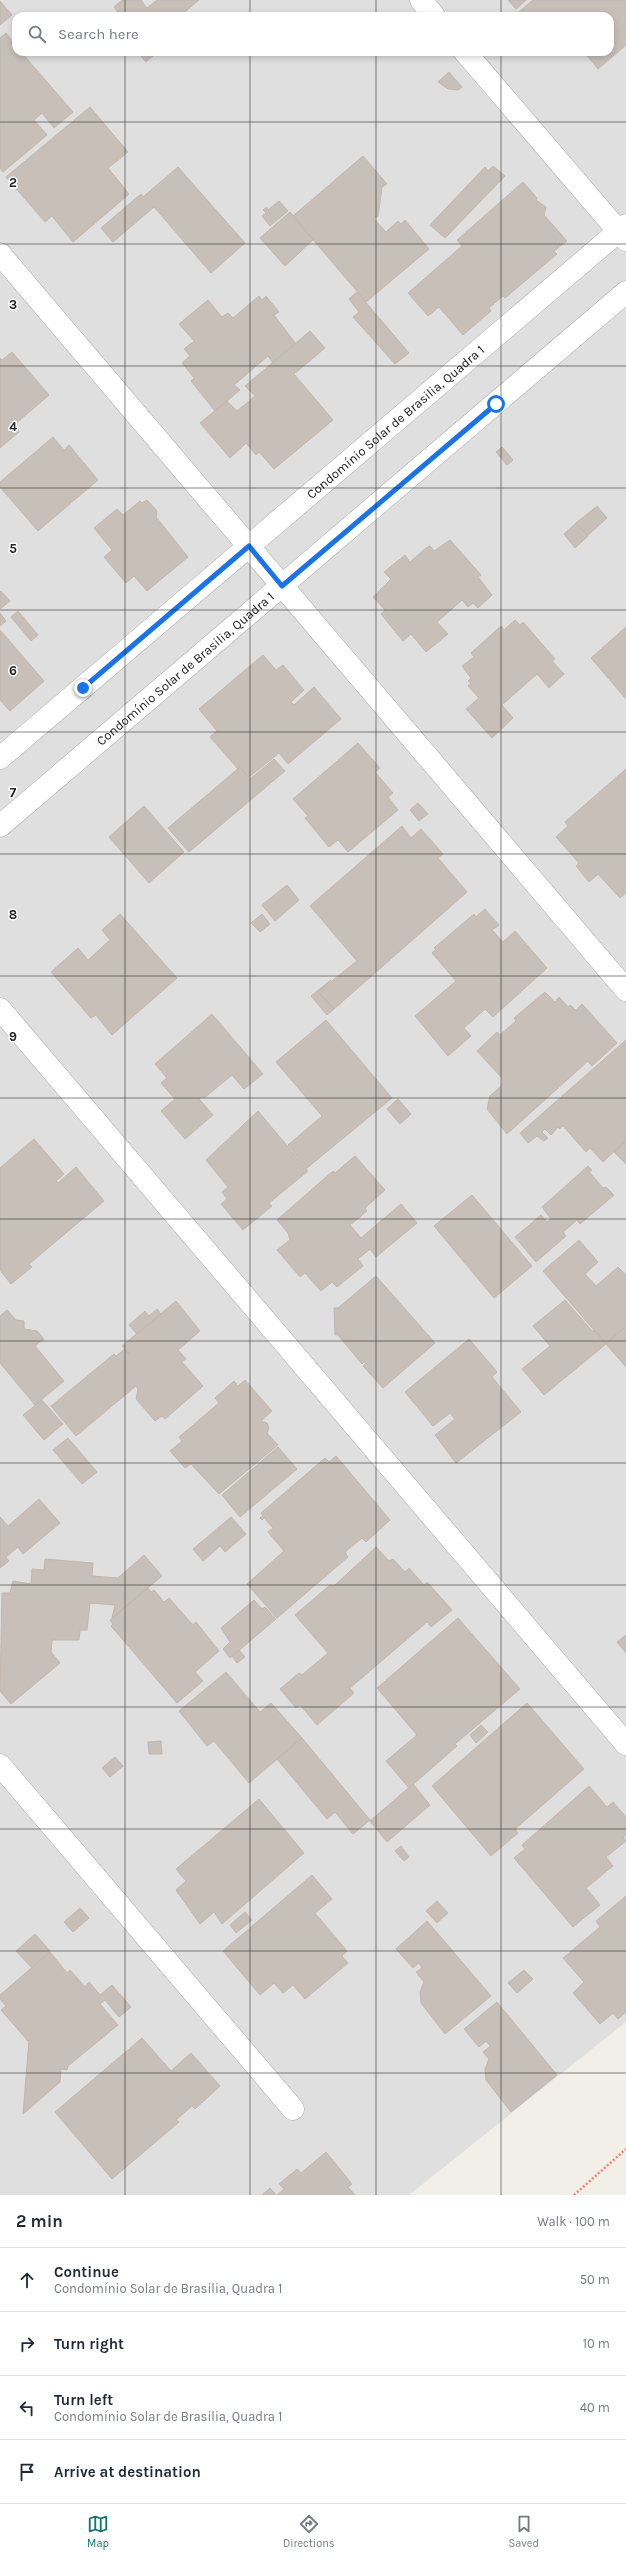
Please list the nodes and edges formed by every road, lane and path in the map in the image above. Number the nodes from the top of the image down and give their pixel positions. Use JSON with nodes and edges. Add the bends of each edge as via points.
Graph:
{"nodes":[{"id":1,"x":421,"y":0,"type":"edge"},
{"id":2,"x":431,"y":12,"type":"edge"},
{"id":3,"x":469,"y":56,"type":"edge"},
{"id":4,"x":624,"y":232,"type":"edge"},
{"id":5,"x":0,"y":254,"type":"edge"},
{"id":6,"x":626,"y":292,"type":"edge"},
{"id":7,"x":249,"y":546,"type":"junction"},
{"id":8,"x":282,"y":586,"type":"junction"},
{"id":9,"x":0,"y":758,"type":"edge"},
{"id":10,"x":0,"y":826,"type":"edge"},
{"id":11,"x":626,"y":990,"type":"edge"},
{"id":12,"x":0,"y":1009,"type":"edge"},
{"id":13,"x":626,"y":1744,"type":"edge"},
{"id":14,"x":0,"y":1765,"type":"edge"},
{"id":15,"x":293,"y":2109,"type":"dead end"},
{"id":16,"x":626,"y":2149,"type":"edge"},
{"id":17,"x":574,"y":2195,"type":"edge"}],
"edges":[{"from":1,"to":2,"type":"street"},
{"from":3,"to":4,"type":"street"},
{"from":4,"to":7,"type":"street","name":"Condomínio Solar de Brasilia, Quadra 1"},
{"from":5,"to":7,"type":"street"},
{"from":6,"to":8,"type":"street","name":"Condomínio Solar de Brasilia, Quadra 1"},
{"from":7,"to":8,"type":"street"},
{"from":7,"to":9,"type":"street","name":"Condomínio Solar de Brasilia, Quadra 1"},
{"from":8,"to":10,"type":"street","name":"Condomínio Solar de Brasilia, Quadra 1"},
{"from":8,"to":11,"type":"street"},
{"from":12,"to":13,"type":"street"},
{"from":14,"to":15,"type":"street"},
{"from":16,"to":17,"type":"path"}]}
